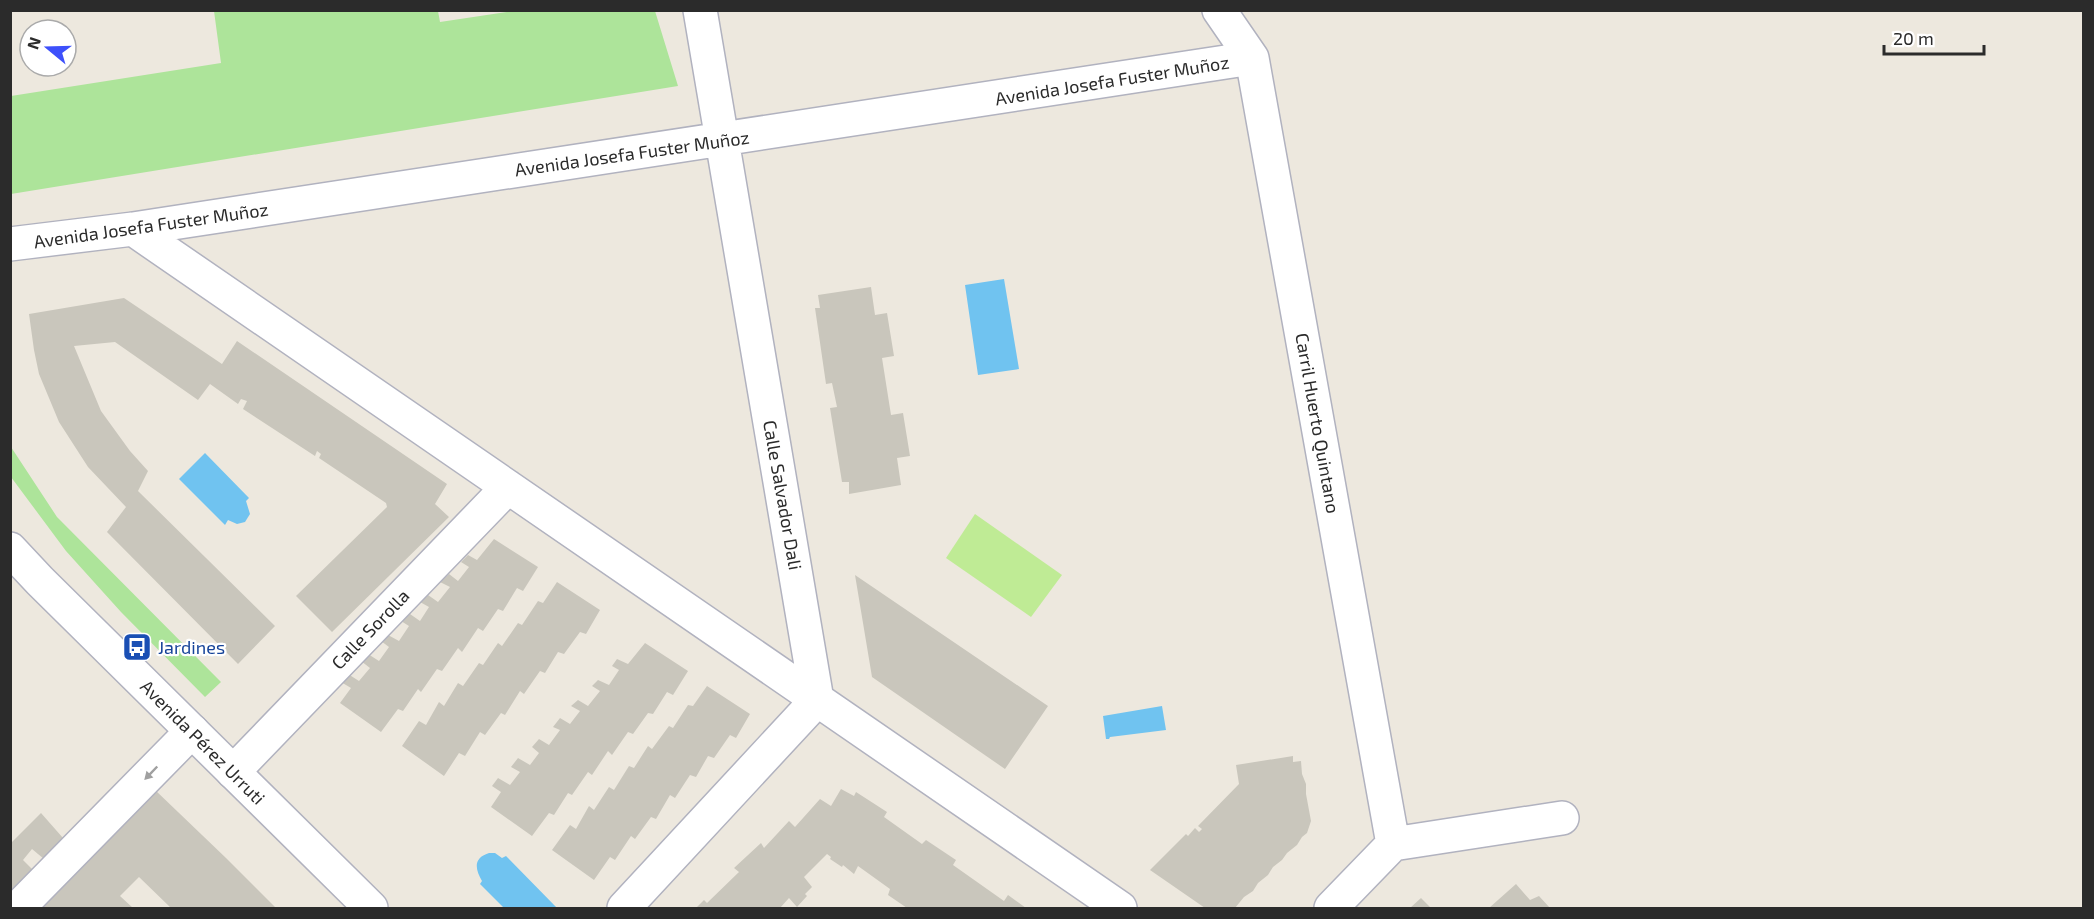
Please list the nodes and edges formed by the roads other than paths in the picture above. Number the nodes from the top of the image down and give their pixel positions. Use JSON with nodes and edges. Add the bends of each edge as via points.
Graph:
{"nodes":[{"id":1,"x":700,"y":10,"type":"edge"},
{"id":2,"x":1219,"y":10,"type":"edge"},
{"id":3,"x":1252,"y":58,"type":"junction"},
{"id":4,"x":722,"y":139,"type":"junction"},
{"id":5,"x":133,"y":229,"type":"junction"},
{"id":6,"x":10,"y":244,"type":"edge"},
{"id":7,"x":508,"y":488,"type":"junction"},
{"id":8,"x":10,"y":549,"type":"edge"},
{"id":9,"x":817,"y":700,"type":"junction"},
{"id":10,"x":192,"y":731,"type":"junction"},
{"id":11,"x":233,"y":771,"type":"junction"},
{"id":12,"x":1562,"y":818,"type":"dead end"},
{"id":13,"x":1393,"y":844,"type":"junction"},
{"id":14,"x":18,"y":909,"type":"edge"},
{"id":15,"x":371,"y":909,"type":"edge"},
{"id":16,"x":624,"y":909,"type":"edge"},
{"id":17,"x":1120,"y":909,"type":"edge"},
{"id":18,"x":1331,"y":909,"type":"edge"}],
"edges":[{"from":1,"to":4,"type":"street","name":"Calle Salvador Dali"},
{"from":2,"to":3,"type":"street","name":"Carril Huerto Quintano"},
{"from":3,"to":4,"type":"street","name":"Avenida Josefa Fuster Muñoz"},
{"from":3,"to":13,"type":"street","name":"Carril Huerto Quintano"},
{"from":4,"to":5,"type":"street","name":"Avenida Josefa Fuster Muñoz"},
{"from":4,"to":9,"type":"street","name":"Calle Salvador Dali"},
{"from":5,"to":6,"type":"street","name":"Avenida Josefa Fuster Muñoz"},
{"from":5,"to":7,"type":"street"},
{"from":7,"to":9,"type":"street"},
{"from":7,"to":11,"type":"street","name":"Calle Sorolla"},
{"from":8,"to":10,"type":"street","name":"Avenida Pérez Urruti"},
{"from":9,"to":16,"type":"street"},
{"from":9,"to":17,"type":"street"},
{"from":10,"to":11,"type":"street","name":"Avenida Pérez Urruti"},
{"from":10,"to":14,"type":"street","one_way":true},
{"from":11,"to":15,"type":"street","name":"Avenida Pérez Urruti"},
{"from":12,"to":13,"type":"street"},
{"from":13,"to":18,"type":"street"}]}
